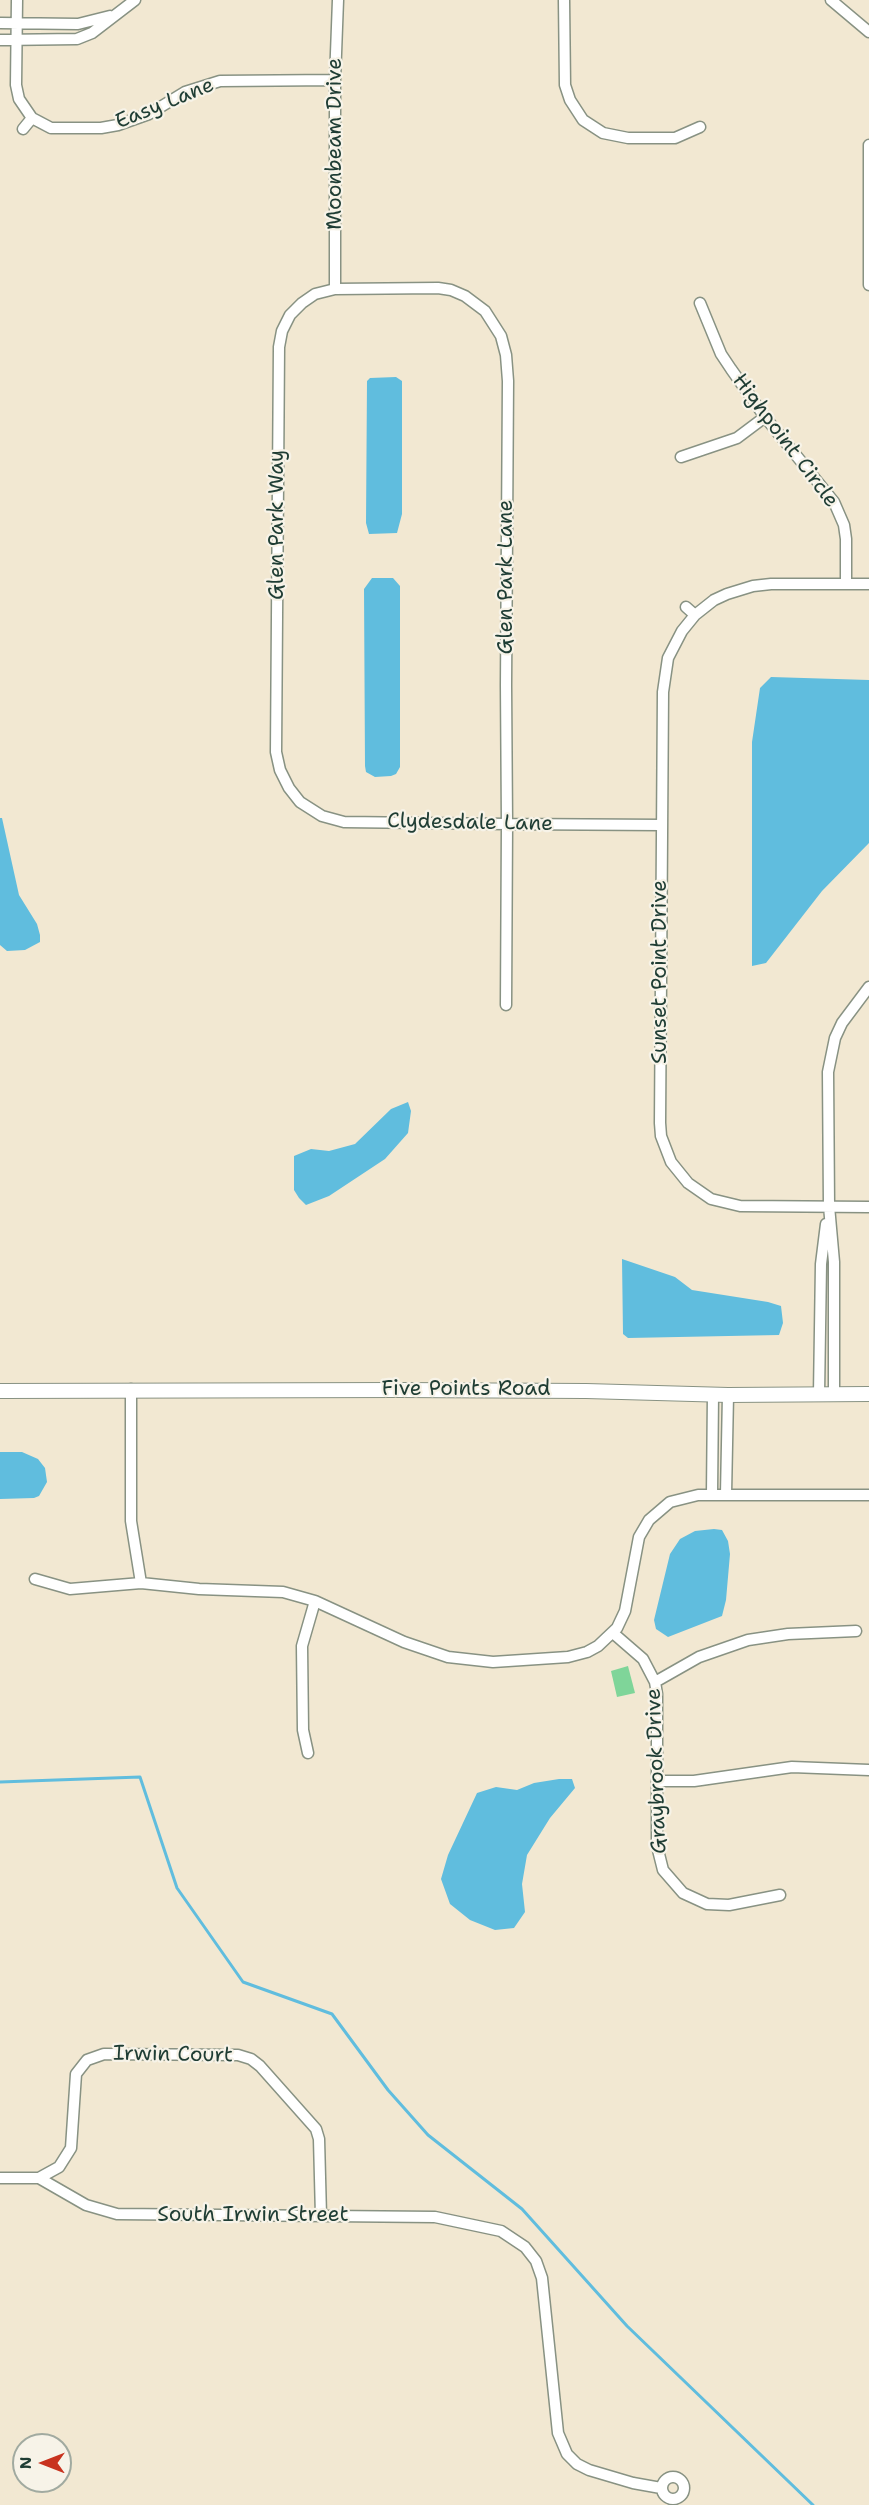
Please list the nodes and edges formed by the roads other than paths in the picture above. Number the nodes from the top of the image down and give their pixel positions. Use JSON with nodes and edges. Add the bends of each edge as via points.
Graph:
{"nodes":[{"id":1,"x":17,"y":0,"type":"edge"},
{"id":2,"x":135,"y":0,"type":"edge"},
{"id":3,"x":338,"y":0,"type":"edge"},
{"id":4,"x":564,"y":0,"type":"edge"},
{"id":5,"x":831,"y":0,"type":"edge"},
{"id":6,"x":116,"y":14,"type":"junction"},
{"id":7,"x":0,"y":23,"type":"edge"},
{"id":8,"x":16,"y":24,"type":"junction"},
{"id":9,"x":869,"y":32,"type":"edge"},
{"id":10,"x":16,"y":39,"type":"junction"},
{"id":11,"x":0,"y":40,"type":"edge"},
{"id":12,"x":335,"y":80,"type":"junction"},
{"id":13,"x":32,"y":118,"type":"junction"},
{"id":14,"x":700,"y":127,"type":"dead end"},
{"id":15,"x":23,"y":129,"type":"dead end"},
{"id":16,"x":869,"y":145,"type":"edge"},
{"id":17,"x":869,"y":285,"type":"edge"},
{"id":18,"x":335,"y":289,"type":"junction"},
{"id":19,"x":700,"y":303,"type":"dead end"},
{"id":20,"x":765,"y":417,"type":"junction"},
{"id":21,"x":681,"y":457,"type":"dead end"},
{"id":22,"x":846,"y":584,"type":"junction"},
{"id":23,"x":869,"y":584,"type":"edge"},
{"id":24,"x":686,"y":607,"type":"dead end"},
{"id":25,"x":695,"y":615,"type":"junction"},
{"id":26,"x":289,"y":788,"type":"joint"},
{"id":27,"x":507,"y":824,"type":"junction"},
{"id":28,"x":662,"y":825,"type":"junction"},
{"id":29,"x":869,"y":987,"type":"edge"},
{"id":30,"x":506,"y":1005,"type":"dead end"},
{"id":31,"x":829,"y":1206,"type":"junction"},
{"id":32,"x":869,"y":1206,"type":"edge"},
{"id":33,"x":0,"y":1383,"type":"edge"},
{"id":34,"x":64,"y":1389,"type":"junction"},
{"id":35,"x":131,"y":1389,"type":"junction"},
{"id":36,"x":0,"y":1390,"type":"edge"},
{"id":37,"x":819,"y":1394,"type":"junction"},
{"id":38,"x":834,"y":1394,"type":"junction"},
{"id":39,"x":869,"y":1394,"type":"edge"},
{"id":40,"x":720,"y":1395,"type":"junction"},
{"id":41,"x":712,"y":1494,"type":"junction"},
{"id":42,"x":726,"y":1494,"type":"junction"},
{"id":43,"x":869,"y":1495,"type":"edge"},
{"id":44,"x":34,"y":1579,"type":"dead end"},
{"id":45,"x":141,"y":1583,"type":"junction"},
{"id":46,"x":315,"y":1601,"type":"junction"},
{"id":47,"x":856,"y":1631,"type":"dead end"},
{"id":48,"x":613,"y":1633,"type":"junction"},
{"id":49,"x":655,"y":1682,"type":"junction"},
{"id":50,"x":308,"y":1753,"type":"dead end"},
{"id":51,"x":869,"y":1770,"type":"edge"},
{"id":52,"x":657,"y":1781,"type":"junction"},
{"id":53,"x":780,"y":1894,"type":"dead end"},
{"id":54,"x":0,"y":2178,"type":"edge"},
{"id":55,"x":39,"y":2178,"type":"junction"},
{"id":56,"x":321,"y":2216,"type":"junction"},
{"id":57,"x":662,"y":2488,"type":"dead end"}],
"edges":[{"from":1,"to":8,"type":"street"},
{"from":2,"to":6,"type":"street"},
{"from":3,"to":12,"type":"street","name":"Moonbeam Drive"},
{"from":4,"to":14,"type":"street","via":[[565,85],[579,123],[628,138],[675,138]]},
{"from":5,"to":9,"type":"street"},
{"from":6,"to":8,"type":"street","via":[[78,24]]},
{"from":6,"to":10,"type":"street","via":[[92,33],[77,39]]},
{"from":7,"to":8,"type":"street"},
{"from":8,"to":10,"type":"street"},
{"from":10,"to":11,"type":"street"},
{"from":10,"to":13,"type":"street","via":[[16,85],[19,99]]},
{"from":12,"to":13,"type":"street","name":"Easy Lane","via":[[210,82],[142,117],[101,128],[51,128]]},
{"from":12,"to":18,"type":"street","name":"Moonbeam Drive"},
{"from":13,"to":15,"type":"street"},
{"from":16,"to":17,"type":"street"},
{"from":18,"to":26,"type":"street","name":"Glen Park Way","via":[[315,294],[290,315],[279,347],[276,752]]},
{"from":18,"to":27,"type":"street","name":"Glen Park Lane","via":[[451,290],[485,311],[501,336],[508,381]]},
{"from":19,"to":20,"type":"street","name":"Highpoint Circle","via":[[721,354]]},
{"from":20,"to":21,"type":"street","via":[[737,438]]},
{"from":20,"to":22,"type":"street","name":"Highpoint Circle","via":[[834,502],[844,525]]},
{"from":22,"to":23,"type":"street","name":"Sunset Point Drive"},
{"from":22,"to":25,"type":"street","name":"Sunset Point Drive","via":[[753,586],[714,600]]},
{"from":24,"to":25,"type":"street"},
{"from":25,"to":28,"type":"street","name":"Sunset Point Drive","via":[[675,643],[664,673]]},
{"from":26,"to":27,"type":"street","name":"Clydesdale Lane","via":[[300,802],[322,816],[344,822]]},
{"from":27,"to":28,"type":"street","name":"Clydesdale Lane"},
{"from":27,"to":30,"type":"street","name":"Glen Park Lane"},
{"from":28,"to":31,"type":"street","name":"Sunset Point Drive","via":[[660,1123],[671,1162],[688,1183],[711,1199],[740,1206]]},
{"from":29,"to":31,"type":"street","via":[[842,1023],[831,1054]]},
{"from":31,"to":32,"type":"street","name":"Sunset Point Drive"},
{"from":31,"to":37,"type":"street","via":[[821,1264]]},
{"from":31,"to":38,"type":"street","via":[[834,1262]]},
{"from":33,"to":34,"type":"street"},
{"from":34,"to":35,"type":"street","name":"Five Points Road"},
{"from":34,"to":36,"type":"street"},
{"from":35,"to":40,"type":"street","name":"Five Points Road"},
{"from":35,"to":45,"type":"street","via":[[131,1521]]},
{"from":37,"to":38,"type":"street","name":"Five Points Road"},
{"from":37,"to":40,"type":"street","name":"Five Points Road"},
{"from":38,"to":39,"type":"street","name":"Five Points Road"},
{"from":40,"to":41,"type":"street"},
{"from":40,"to":42,"type":"street"},
{"from":41,"to":42,"type":"street"},
{"from":41,"to":48,"type":"street","via":[[675,1500],[646,1523],[636,1549],[625,1611]]},
{"from":42,"to":43,"type":"street"},
{"from":44,"to":45,"type":"street","via":[[70,1589]]},
{"from":45,"to":46,"type":"street","via":[[271,1590]]},
{"from":46,"to":48,"type":"street","via":[[419,1648],[471,1661],[576,1656],[598,1646]]},
{"from":46,"to":50,"type":"street","via":[[302,1646],[303,1730]]},
{"from":47,"to":49,"type":"street","via":[[748,1640],[699,1657]]},
{"from":48,"to":49,"type":"street","name":"Graybrook Drive","via":[[644,1659]]},
{"from":49,"to":52,"type":"street","name":"Graybrook Drive"},
{"from":51,"to":52,"type":"street","via":[[792,1767],[694,1781]]},
{"from":52,"to":53,"type":"street","name":"Graybrook Drive","via":[[657,1851],[663,1870],[675,1885],[696,1900],[716,1905]]},
{"from":54,"to":55,"type":"street","name":"South Irwin Street"},
{"from":55,"to":56,"type":"street","name":"South Irwin Street","via":[[86,2205],[117,2214]]},
{"from":55,"to":56,"type":"street","name":"Irwin Court","via":[[59,2167],[71,2148],[76,2074],[87,2060],[104,2054],[238,2055],[260,2066],[316,2129]]},
{"from":56,"to":57,"type":"street","name":"South Irwin Street","via":[[435,2217],[489,2227],[512,2236],[531,2254],[542,2278],[558,2433],[567,2454],[585,2469]]}]}
